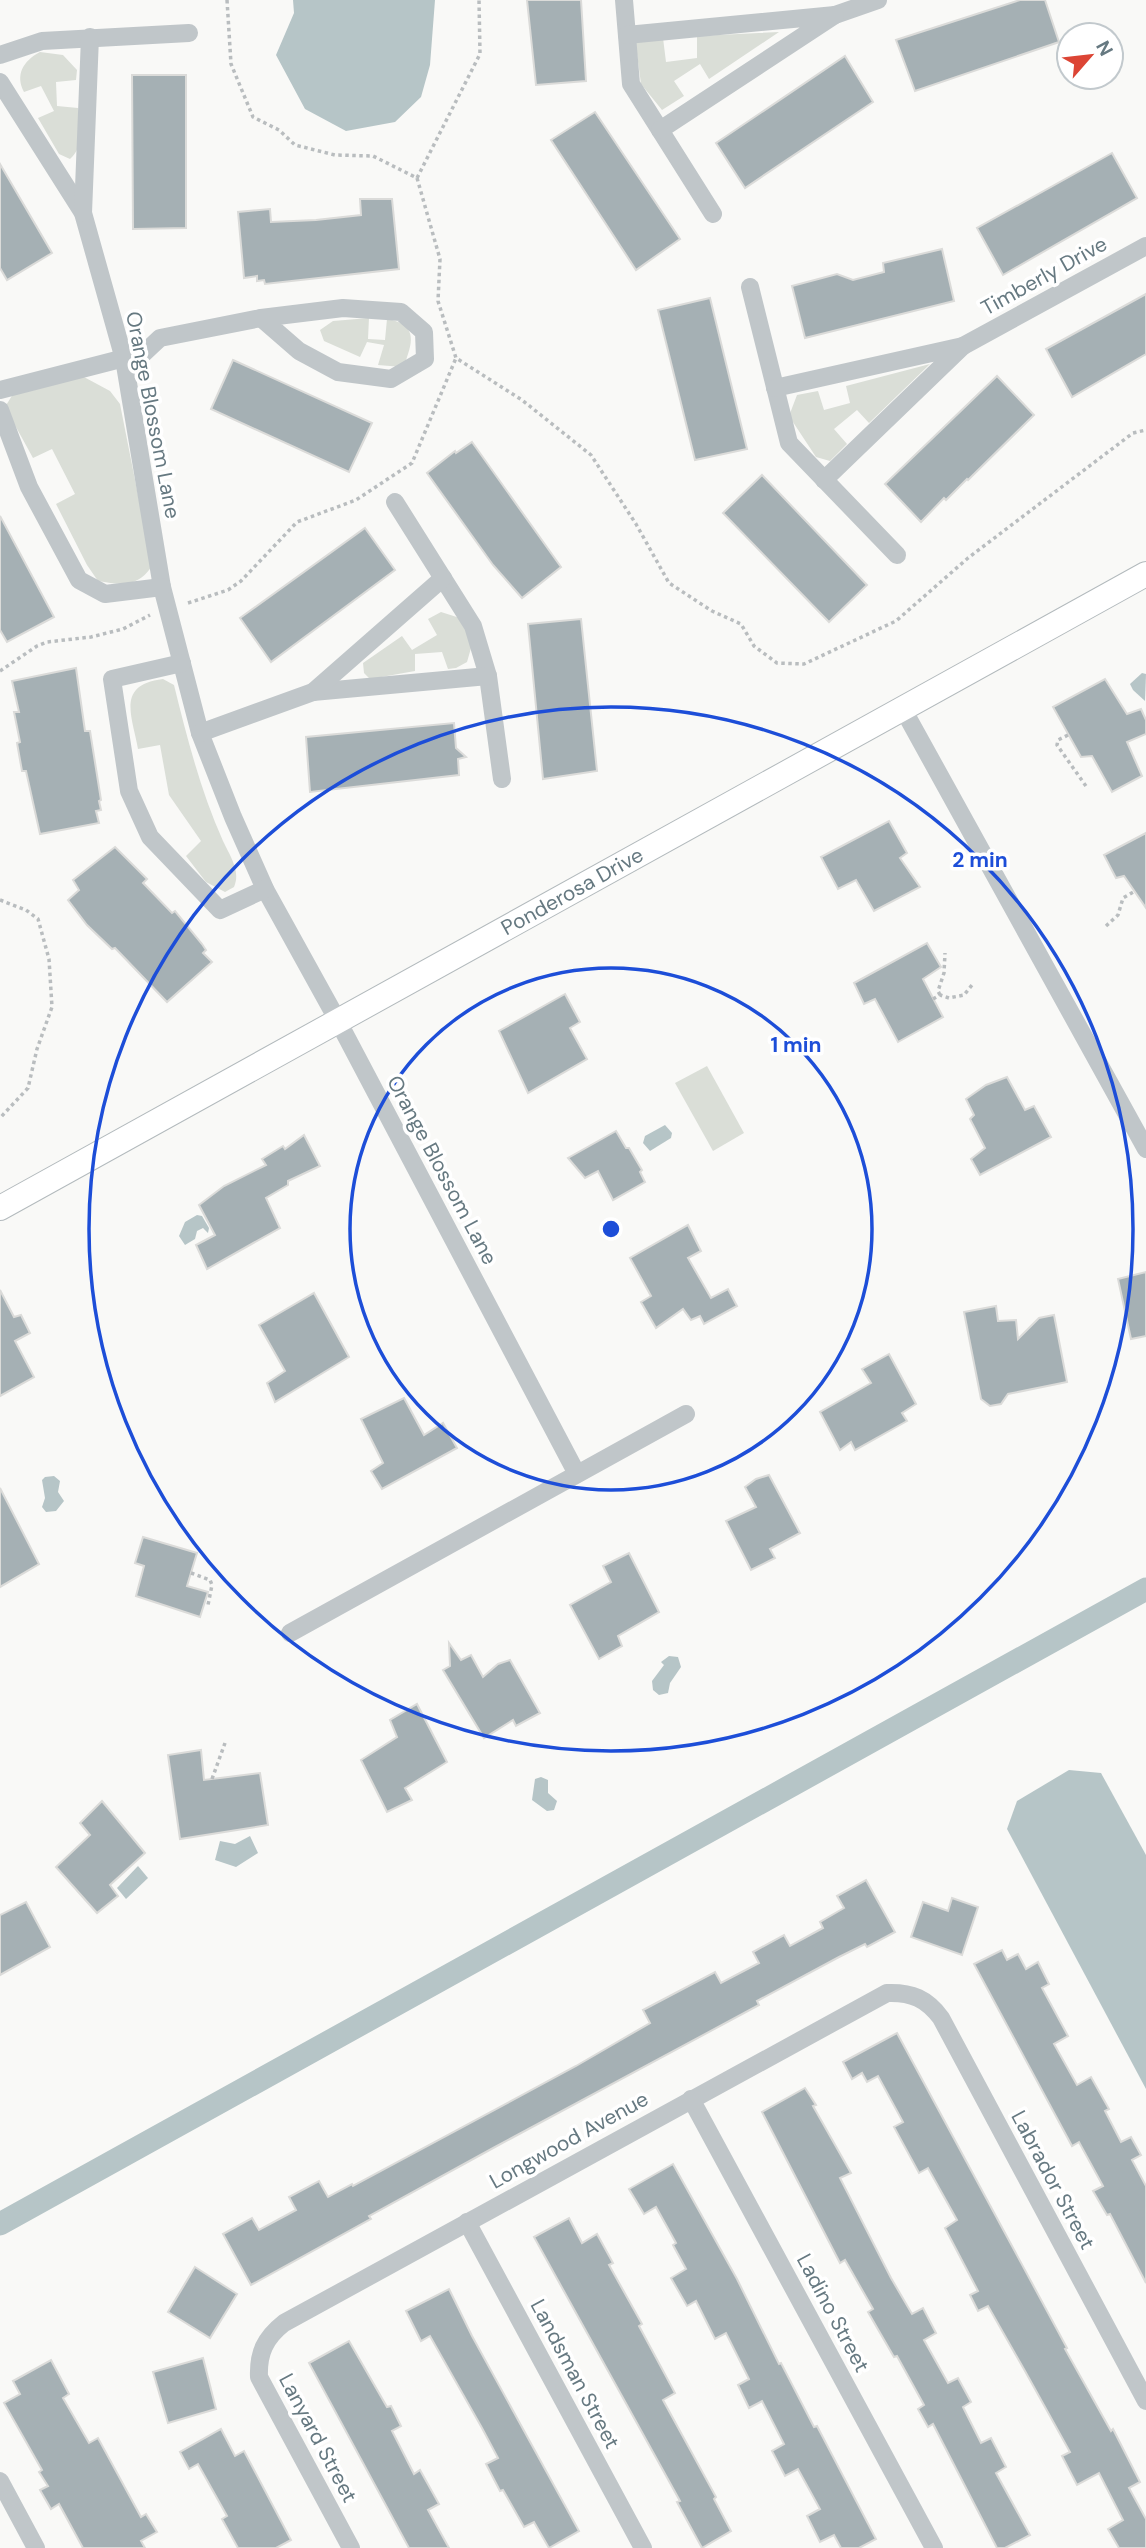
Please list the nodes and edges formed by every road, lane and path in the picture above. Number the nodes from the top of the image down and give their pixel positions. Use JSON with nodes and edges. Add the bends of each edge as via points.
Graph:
{"nodes":[{"id":1,"x":227,"y":0,"type":"edge"},
{"id":2,"x":479,"y":0,"type":"edge"},
{"id":3,"x":624,"y":0,"type":"edge"},
{"id":4,"x":878,"y":0,"type":"edge"},
{"id":5,"x":835,"y":15,"type":"junction"},
{"id":6,"x":188,"y":33,"type":"dead end"},
{"id":7,"x":627,"y":35,"type":"junction"},
{"id":8,"x":90,"y":37,"type":"junction"},
{"id":9,"x":0,"y":55,"type":"edge"},
{"id":10,"x":0,"y":82,"type":"edge"},
{"id":11,"x":660,"y":130,"type":"junction"},
{"id":12,"x":417,"y":178,"type":"junction"},
{"id":13,"x":83,"y":213,"type":"junction"},
{"id":14,"x":713,"y":214,"type":"dead end"},
{"id":15,"x":1146,"y":246,"type":"edge"},
{"id":16,"x":750,"y":287,"type":"dead end"},
{"id":17,"x":261,"y":318,"type":"junction"},
{"id":18,"x":963,"y":346,"type":"junction"},
{"id":19,"x":456,"y":358,"type":"junction"},
{"id":20,"x":124,"y":359,"type":"junction"},
{"id":21,"x":775,"y":388,"type":"junction"},
{"id":22,"x":0,"y":390,"type":"edge"},
{"id":23,"x":0,"y":410,"type":"edge"},
{"id":24,"x":1146,"y":430,"type":"edge"},
{"id":25,"x":824,"y":480,"type":"junction"},
{"id":26,"x":396,"y":502,"type":"dead end"},
{"id":27,"x":897,"y":555,"type":"dead end"},
{"id":28,"x":1146,"y":574,"type":"edge"},
{"id":29,"x":443,"y":578,"type":"junction"},
{"id":30,"x":162,"y":587,"type":"junction"},
{"id":31,"x":188,"y":603,"type":"dead end"},
{"id":32,"x":152,"y":614,"type":"dead end"},
{"id":33,"x":182,"y":663,"type":"junction"},
{"id":34,"x":0,"y":671,"type":"edge"},
{"id":35,"x":488,"y":676,"type":"junction"},
{"id":36,"x":313,"y":692,"type":"junction"},
{"id":37,"x":903,"y":709,"type":"junction"},
{"id":38,"x":200,"y":733,"type":"junction"},
{"id":39,"x":1068,"y":735,"type":"dead end"},
{"id":40,"x":502,"y":779,"type":"dead end"},
{"id":41,"x":1088,"y":789,"type":"dead end"},
{"id":42,"x":265,"y":889,"type":"junction"},
{"id":43,"x":1135,"y":891,"type":"dead end"},
{"id":44,"x":0,"y":900,"type":"edge"},
{"id":45,"x":1105,"y":926,"type":"dead end"},
{"id":46,"x":945,"y":953,"type":"dead end"},
{"id":47,"x":972,"y":985,"type":"dead end"},
{"id":48,"x":940,"y":995,"type":"junction"},
{"id":49,"x":933,"y":999,"type":"dead end"},
{"id":50,"x":338,"y":1021,"type":"junction"},
{"id":51,"x":0,"y":1118,"type":"edge"},
{"id":52,"x":1146,"y":1149,"type":"edge"},
{"id":53,"x":0,"y":1208,"type":"edge"},
{"id":54,"x":686,"y":1414,"type":"dead end"},
{"id":55,"x":577,"y":1474,"type":"junction"},
{"id":56,"x":191,"y":1573,"type":"dead end"},
{"id":57,"x":208,"y":1605,"type":"dead end"},
{"id":58,"x":290,"y":1633,"type":"dead end"},
{"id":59,"x":225,"y":1743,"type":"dead end"},
{"id":60,"x":212,"y":1779,"type":"dead end"},
{"id":61,"x":907,"y":1994,"type":"joint"},
{"id":62,"x":691,"y":2099,"type":"junction"},
{"id":63,"x":467,"y":2222,"type":"junction"},
{"id":64,"x":262,"y":2347,"type":"joint"},
{"id":65,"x":1146,"y":2400,"type":"edge"},
{"id":66,"x":0,"y":2481,"type":"edge"},
{"id":67,"x":36,"y":2548,"type":"edge"},
{"id":68,"x":351,"y":2548,"type":"edge"},
{"id":69,"x":643,"y":2548,"type":"edge"},
{"id":70,"x":934,"y":2548,"type":"edge"}],
"edges":[{"from":1,"to":12,"type":"path","via":[[231,65],[253,117],[279,130],[295,145],[335,156],[373,156]]},
{"from":2,"to":12,"type":"path","via":[[480,54]]},
{"from":3,"to":7,"type":"street"},
{"from":4,"to":5,"type":"street"},
{"from":5,"to":7,"type":"street"},
{"from":5,"to":11,"type":"street"},
{"from":6,"to":8,"type":"street"},
{"from":7,"to":11,"type":"street","via":[[631,84]]},
{"from":8,"to":9,"type":"street","via":[[42,41]]},
{"from":8,"to":13,"type":"street","name":"Orange Blossom Lane"},
{"from":10,"to":13,"type":"street","name":"Orange Blossom Lane"},
{"from":11,"to":14,"type":"street"},
{"from":12,"to":19,"type":"path","via":[[440,259],[438,301]]},
{"from":13,"to":20,"type":"street","name":"Orange Blossom Lane"},
{"from":15,"to":18,"type":"street","name":"Timberly Drive"},
{"from":16,"to":21,"type":"street"},
{"from":17,"to":17,"type":"street","via":[[344,308],[401,312],[424,332],[425,359],[391,379],[338,372],[299,351]]},
{"from":17,"to":20,"type":"street","via":[[159,338],[144,353]]},
{"from":18,"to":21,"type":"street","name":"Timberly Drive"},
{"from":18,"to":25,"type":"street","name":"Timberly Drive"},
{"from":19,"to":24,"type":"path","via":[[522,400],[592,455],[669,583],[741,624],[754,646],[777,663],[804,664],[896,621],[968,558],[1133,433]]},
{"from":19,"to":31,"type":"path","via":[[412,463],[356,500],[296,522],[241,581]]},
{"from":20,"to":22,"type":"street"},
{"from":20,"to":30,"type":"street","name":"Orange Blossom Lane"},
{"from":21,"to":25,"type":"street","via":[[789,443]]},
{"from":23,"to":30,"type":"street","via":[[29,487],[79,580],[105,594]]},
{"from":25,"to":27,"type":"street"},
{"from":26,"to":29,"type":"street"},
{"from":28,"to":37,"type":"street","name":"Ponderosa Drive"},
{"from":29,"to":35,"type":"street","via":[[473,626]]},
{"from":29,"to":36,"type":"street"},
{"from":30,"to":33,"type":"street","name":"Orange Blossom Lane"},
{"from":32,"to":34,"type":"path","via":[[123,629],[37,646]]},
{"from":33,"to":38,"type":"street","name":"Orange Blossom Lane"},
{"from":33,"to":42,"type":"street","via":[[112,679],[129,792],[150,837],[220,911]]},
{"from":35,"to":36,"type":"street"},
{"from":35,"to":40,"type":"street"},
{"from":36,"to":38,"type":"street"},
{"from":37,"to":50,"type":"street","name":"Ponderosa Drive"},
{"from":37,"to":52,"type":"street"},
{"from":38,"to":42,"type":"street","name":"Orange Blossom Lane"},
{"from":39,"to":41,"type":"path","via":[[1057,745]]},
{"from":42,"to":50,"type":"street","name":"Orange Blossom Lane"},
{"from":43,"to":45,"type":"path","via":[[1123,898],[1118,915]]},
{"from":44,"to":51,"type":"path","via":[[38,919],[49,958],[52,1007],[27,1088]]},
{"from":46,"to":48,"type":"path"},
{"from":47,"to":48,"type":"path","via":[[964,995]]},
{"from":48,"to":49,"type":"path"},
{"from":50,"to":53,"type":"street","name":"Ponderosa Drive"},
{"from":50,"to":55,"type":"street","name":"Orange Blossom Lane"},
{"from":54,"to":55,"type":"street"},
{"from":55,"to":58,"type":"street"},
{"from":56,"to":57,"type":"path","via":[[210,1580]]},
{"from":59,"to":60,"type":"path"},
{"from":61,"to":62,"type":"street","name":"Longwood Avenue","via":[[887,1993]]},
{"from":61,"to":65,"type":"street","name":"Labrador Street","via":[[932,2006],[941,2018]]},
{"from":62,"to":63,"type":"street","name":"Longwood Avenue"},
{"from":62,"to":70,"type":"street","name":"Ladino Street"},
{"from":63,"to":64,"type":"street","name":"Longwood Avenue","via":[[284,2323]]},
{"from":63,"to":69,"type":"street","name":"Landsman Street"},
{"from":64,"to":68,"type":"street","name":"Lanyard Street","via":[[260,2377]]},
{"from":66,"to":67,"type":"street"}]}
